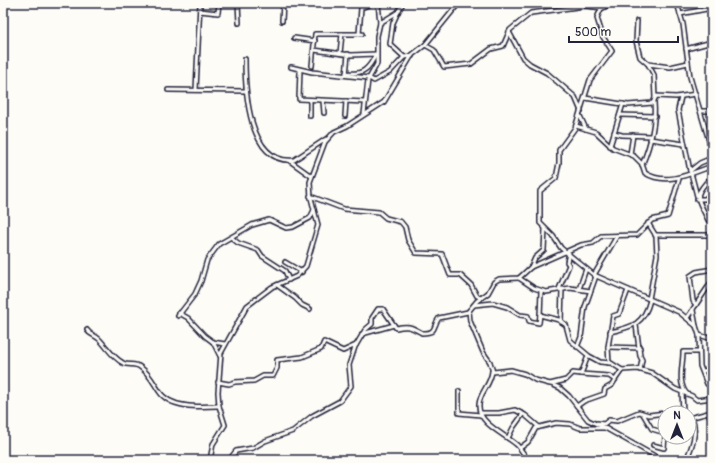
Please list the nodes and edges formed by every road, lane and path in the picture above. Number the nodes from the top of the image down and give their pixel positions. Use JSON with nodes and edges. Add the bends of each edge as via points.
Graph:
{"nodes":[{"id":1,"x":200,"y":3,"type":"edge"},
{"id":2,"x":219,"y":3,"type":"edge"},
{"id":3,"x":238,"y":3,"type":"edge"},
{"id":4,"x":248,"y":3,"type":"edge"},
{"id":5,"x":283,"y":3,"type":"edge"},
{"id":6,"x":372,"y":3,"type":"edge"},
{"id":7,"x":378,"y":3,"type":"edge"},
{"id":8,"x":402,"y":3,"type":"edge"},
{"id":9,"x":459,"y":3,"type":"edge"},
{"id":10,"x":612,"y":3,"type":"edge"},
{"id":11,"x":677,"y":3,"type":"edge"},
{"id":12,"x":602,"y":7,"type":"edge"},
{"id":13,"x":712,"y":8,"type":"edge"},
{"id":14,"x":200,"y":11,"type":"junction"},
{"id":15,"x":398,"y":12,"type":"junction"},
{"id":16,"x":680,"y":14,"type":"junction"},
{"id":17,"x":282,"y":21,"type":"dead end"},
{"id":18,"x":637,"y":21,"type":"dead end"},
{"id":19,"x":239,"y":23,"type":"dead end"},
{"id":20,"x":380,"y":23,"type":"junction"},
{"id":21,"x":509,"y":32,"type":"junction"},
{"id":22,"x":342,"y":34,"type":"junction"},
{"id":23,"x":294,"y":38,"type":"dead end"},
{"id":24,"x":315,"y":41,"type":"junction"},
{"id":25,"x":712,"y":42,"type":"edge"},
{"id":26,"x":425,"y":45,"type":"junction"},
{"id":27,"x":686,"y":49,"type":"junction"},
{"id":28,"x":314,"y":50,"type":"junction"},
{"id":29,"x":340,"y":53,"type":"junction"},
{"id":30,"x":348,"y":54,"type":"junction"},
{"id":31,"x":412,"y":56,"type":"junction"},
{"id":32,"x":404,"y":57,"type":"junction"},
{"id":33,"x":245,"y":59,"type":"dead end"},
{"id":34,"x":688,"y":63,"type":"junction"},
{"id":35,"x":648,"y":64,"type":"junction"},
{"id":36,"x":312,"y":66,"type":"dead end"},
{"id":37,"x":291,"y":67,"type":"dead end"},
{"id":38,"x":300,"y":70,"type":"junction"},
{"id":39,"x":346,"y":74,"type":"junction"},
{"id":40,"x":369,"y":78,"type":"junction"},
{"id":41,"x":168,"y":90,"type":"dead end"},
{"id":42,"x":196,"y":90,"type":"junction"},
{"id":43,"x":246,"y":91,"type":"junction"},
{"id":44,"x":696,"y":94,"type":"junction"},
{"id":45,"x":680,"y":97,"type":"junction"},
{"id":46,"x":585,"y":98,"type":"junction"},
{"id":47,"x":310,"y":100,"type":"junction"},
{"id":48,"x":655,"y":100,"type":"junction"},
{"id":49,"x":323,"y":101,"type":"junction"},
{"id":50,"x":346,"y":101,"type":"junction"},
{"id":51,"x":365,"y":102,"type":"junction"},
{"id":52,"x":623,"y":104,"type":"junction"},
{"id":53,"x":581,"y":111,"type":"junction"},
{"id":54,"x":712,"y":111,"type":"edge"},
{"id":55,"x":701,"y":112,"type":"junction"},
{"id":56,"x":324,"y":113,"type":"dead end"},
{"id":57,"x":364,"y":114,"type":"junction"},
{"id":58,"x":620,"y":115,"type":"junction"},
{"id":59,"x":310,"y":116,"type":"dead end"},
{"id":60,"x":345,"y":116,"type":"dead end"},
{"id":61,"x":580,"y":116,"type":"junction"},
{"id":62,"x":655,"y":116,"type":"junction"},
{"id":63,"x":576,"y":127,"type":"junction"},
{"id":64,"x":586,"y":129,"type":"junction"},
{"id":65,"x":614,"y":133,"type":"junction"},
{"id":66,"x":633,"y":135,"type":"junction"},
{"id":67,"x":327,"y":138,"type":"junction"},
{"id":68,"x":651,"y":139,"type":"junction"},
{"id":69,"x":684,"y":144,"type":"junction"},
{"id":70,"x":610,"y":146,"type":"junction"},
{"id":71,"x":712,"y":151,"type":"edge"},
{"id":72,"x":630,"y":154,"type":"junction"},
{"id":73,"x":712,"y":158,"type":"edge"},
{"id":74,"x":289,"y":161,"type":"junction"},
{"id":75,"x":642,"y":165,"type":"junction"},
{"id":76,"x":712,"y":166,"type":"edge"},
{"id":77,"x":690,"y":172,"type":"junction"},
{"id":78,"x":311,"y":176,"type":"junction"},
{"id":79,"x":712,"y":176,"type":"edge"},
{"id":80,"x":678,"y":180,"type":"junction"},
{"id":81,"x":712,"y":193,"type":"edge"},
{"id":82,"x":310,"y":196,"type":"junction"},
{"id":83,"x":697,"y":197,"type":"junction"},
{"id":84,"x":314,"y":209,"type":"junction"},
{"id":85,"x":708,"y":220,"type":"dead end"},
{"id":86,"x":648,"y":224,"type":"junction"},
{"id":87,"x":545,"y":228,"type":"junction"},
{"id":88,"x":643,"y":230,"type":"junction"},
{"id":89,"x":652,"y":230,"type":"junction"},
{"id":90,"x":712,"y":235,"type":"edge"},
{"id":91,"x":616,"y":236,"type":"junction"},
{"id":92,"x":657,"y":236,"type":"junction"},
{"id":93,"x":232,"y":238,"type":"junction"},
{"id":94,"x":567,"y":252,"type":"junction"},
{"id":95,"x":285,"y":262,"type":"dead end"},
{"id":96,"x":531,"y":267,"type":"junction"},
{"id":97,"x":586,"y":269,"type":"junction"},
{"id":98,"x":712,"y":269,"type":"edge"},
{"id":99,"x":302,"y":272,"type":"junction"},
{"id":100,"x":595,"y":275,"type":"junction"},
{"id":101,"x":519,"y":278,"type":"junction"},
{"id":102,"x":289,"y":280,"type":"junction"},
{"id":103,"x":712,"y":281,"type":"edge"},
{"id":104,"x":277,"y":285,"type":"junction"},
{"id":105,"x":561,"y":289,"type":"junction"},
{"id":106,"x":579,"y":289,"type":"junction"},
{"id":107,"x":628,"y":290,"type":"junction"},
{"id":108,"x":541,"y":291,"type":"junction"},
{"id":109,"x":591,"y":291,"type":"junction"},
{"id":110,"x":481,"y":298,"type":"junction"},
{"id":111,"x":650,"y":300,"type":"junction"},
{"id":112,"x":484,"y":303,"type":"junction"},
{"id":113,"x":474,"y":304,"type":"junction"},
{"id":114,"x":696,"y":306,"type":"junction"},
{"id":115,"x":310,"y":309,"type":"dead end"},
{"id":116,"x":693,"y":310,"type":"junction"},
{"id":117,"x":468,"y":313,"type":"junction"},
{"id":118,"x":540,"y":316,"type":"junction"},
{"id":119,"x":687,"y":318,"type":"junction"},
{"id":120,"x":561,"y":322,"type":"junction"},
{"id":121,"x":636,"y":325,"type":"junction"},
{"id":122,"x":394,"y":326,"type":"junction"},
{"id":123,"x":696,"y":326,"type":"junction"},
{"id":124,"x":87,"y":330,"type":"dead end"},
{"id":125,"x":610,"y":332,"type":"junction"},
{"id":126,"x":362,"y":334,"type":"junction"},
{"id":127,"x":699,"y":335,"type":"junction"},
{"id":128,"x":712,"y":339,"type":"edge"},
{"id":129,"x":214,"y":342,"type":"junction"},
{"id":130,"x":225,"y":344,"type":"junction"},
{"id":131,"x":356,"y":345,"type":"junction"},
{"id":132,"x":577,"y":347,"type":"junction"},
{"id":133,"x":608,"y":347,"type":"junction"},
{"id":134,"x":640,"y":348,"type":"junction"},
{"id":135,"x":698,"y":352,"type":"junction"},
{"id":136,"x":220,"y":356,"type":"junction"},
{"id":137,"x":588,"y":356,"type":"junction"},
{"id":138,"x":609,"y":363,"type":"junction"},
{"id":139,"x":622,"y":370,"type":"junction"},
{"id":140,"x":640,"y":370,"type":"junction"},
{"id":141,"x":712,"y":370,"type":"edge"},
{"id":142,"x":492,"y":371,"type":"junction"},
{"id":143,"x":703,"y":371,"type":"junction"},
{"id":144,"x":581,"y":374,"type":"junction"},
{"id":145,"x":615,"y":380,"type":"junction"},
{"id":146,"x":218,"y":382,"type":"junction"},
{"id":147,"x":551,"y":384,"type":"junction"},
{"id":148,"x":684,"y":388,"type":"junction"},
{"id":149,"x":712,"y":388,"type":"edge"},
{"id":150,"x":459,"y":392,"type":"dead end"},
{"id":151,"x":682,"y":393,"type":"junction"},
{"id":152,"x":688,"y":395,"type":"junction"},
{"id":153,"x":712,"y":398,"type":"edge"},
{"id":154,"x":683,"y":405,"type":"edge"},
{"id":155,"x":219,"y":406,"type":"junction"},
{"id":156,"x":577,"y":406,"type":"junction"},
{"id":157,"x":712,"y":412,"type":"edge"},
{"id":158,"x":657,"y":413,"type":"edge"},
{"id":159,"x":481,"y":414,"type":"junction"},
{"id":160,"x":523,"y":414,"type":"junction"},
{"id":161,"x":643,"y":414,"type":"junction"},
{"id":162,"x":697,"y":416,"type":"edge"},
{"id":163,"x":597,"y":423,"type":"junction"},
{"id":164,"x":539,"y":427,"type":"junction"},
{"id":165,"x":606,"y":428,"type":"junction"},
{"id":166,"x":657,"y":431,"type":"edge"},
{"id":167,"x":508,"y":438,"type":"junction"},
{"id":168,"x":653,"y":445,"type":"dead end"},
{"id":169,"x":664,"y":445,"type":"edge"},
{"id":170,"x":693,"y":445,"type":"edge"},
{"id":171,"x":520,"y":448,"type":"junction"},
{"id":172,"x":688,"y":455,"type":"junction"},
{"id":173,"x":691,"y":459,"type":"edge"},
{"id":174,"x":210,"y":460,"type":"edge"},
{"id":175,"x":229,"y":460,"type":"edge"},
{"id":176,"x":528,"y":460,"type":"edge"},
{"id":177,"x":662,"y":460,"type":"edge"},
{"id":178,"x":686,"y":460,"type":"edge"}],
"edges":[{"from":1,"to":14,"type":"street"},
{"from":2,"to":14,"type":"street","via":[[218,13]]},
{"from":3,"to":4,"type":"street"},
{"from":3,"to":19,"type":"street"},
{"from":5,"to":17,"type":"street"},
{"from":6,"to":22,"type":"street","via":[[361,8],[361,34]]},
{"from":7,"to":20,"type":"street"},
{"from":8,"to":15,"type":"street"},
{"from":9,"to":26,"type":"street"},
{"from":10,"to":12,"type":"street"},
{"from":11,"to":16,"type":"street"},
{"from":12,"to":21,"type":"street","via":[[565,8],[531,13]]},
{"from":12,"to":46,"type":"street","via":[[597,21],[612,51],[590,80]]},
{"from":13,"to":16,"type":"street"},
{"from":14,"to":42,"type":"street","via":[[196,46]]},
{"from":15,"to":20,"type":"street"},
{"from":15,"to":32,"type":"street","via":[[392,23],[390,42]]},
{"from":16,"to":27,"type":"street"},
{"from":18,"to":35,"type":"street","via":[[636,41],[640,57]]},
{"from":20,"to":40,"type":"street","via":[[377,64]]},
{"from":21,"to":26,"type":"street","via":[[502,47],[491,49],[468,65],[444,67],[434,50]]},
{"from":21,"to":53,"type":"street","via":[[523,58],[546,72],[576,97]]},
{"from":22,"to":24,"type":"street","via":[[316,34]]},
{"from":22,"to":29,"type":"street"},
{"from":23,"to":24,"type":"street"},
{"from":24,"to":28,"type":"street"},
{"from":25,"to":27,"type":"street"},
{"from":26,"to":31,"type":"street"},
{"from":27,"to":34,"type":"street"},
{"from":28,"to":29,"type":"street"},
{"from":28,"to":36,"type":"street"},
{"from":29,"to":30,"type":"street"},
{"from":30,"to":39,"type":"street"},
{"from":30,"to":39,"type":"street","via":[[376,54],[367,70]]},
{"from":31,"to":32,"type":"street"},
{"from":31,"to":57,"type":"street","via":[[384,102]]},
{"from":32,"to":40,"type":"street","via":[[387,74],[374,81]]},
{"from":33,"to":43,"type":"street"},
{"from":34,"to":35,"type":"street","via":[[670,67]]},
{"from":34,"to":44,"type":"street"},
{"from":35,"to":48,"type":"street","via":[[654,77]]},
{"from":37,"to":38,"type":"street"},
{"from":38,"to":39,"type":"street"},
{"from":38,"to":47,"type":"street","via":[[298,97]]},
{"from":39,"to":40,"type":"street"},
{"from":40,"to":51,"type":"street"},
{"from":41,"to":42,"type":"street"},
{"from":42,"to":43,"type":"street"},
{"from":43,"to":74,"type":"street","via":[[252,123],[261,143],[274,156]]},
{"from":44,"to":45,"type":"street"},
{"from":44,"to":55,"type":"street"},
{"from":45,"to":48,"type":"street","via":[[657,96]]},
{"from":45,"to":69,"type":"street","via":[[678,110]]},
{"from":46,"to":52,"type":"street"},
{"from":46,"to":53,"type":"street"},
{"from":47,"to":49,"type":"street"},
{"from":47,"to":59,"type":"street"},
{"from":48,"to":52,"type":"street"},
{"from":48,"to":62,"type":"street"},
{"from":49,"to":50,"type":"street"},
{"from":49,"to":56,"type":"street"},
{"from":50,"to":51,"type":"street"},
{"from":50,"to":60,"type":"street"},
{"from":51,"to":57,"type":"street"},
{"from":52,"to":58,"type":"street"},
{"from":53,"to":61,"type":"street"},
{"from":54,"to":55,"type":"street"},
{"from":55,"to":71,"type":"street"},
{"from":57,"to":67,"type":"street"},
{"from":58,"to":62,"type":"street"},
{"from":58,"to":65,"type":"street"},
{"from":61,"to":63,"type":"street"},
{"from":61,"to":64,"type":"street"},
{"from":62,"to":68,"type":"street"},
{"from":63,"to":64,"type":"street"},
{"from":63,"to":87,"type":"street","via":[[560,150],[556,178],[539,193],[540,220]]},
{"from":64,"to":70,"type":"street","via":[[598,134]]},
{"from":65,"to":66,"type":"street"},
{"from":65,"to":70,"type":"street"},
{"from":66,"to":68,"type":"street"},
{"from":66,"to":72,"type":"street"},
{"from":67,"to":74,"type":"street","via":[[299,158]]},
{"from":67,"to":78,"type":"street"},
{"from":68,"to":69,"type":"street"},
{"from":68,"to":75,"type":"street"},
{"from":69,"to":77,"type":"street"},
{"from":70,"to":72,"type":"street"},
{"from":72,"to":75,"type":"street"},
{"from":73,"to":77,"type":"street","via":[[700,163]]},
{"from":74,"to":78,"type":"street"},
{"from":75,"to":80,"type":"street","via":[[644,172],[649,175]]},
{"from":76,"to":77,"type":"street"},
{"from":77,"to":80,"type":"street"},
{"from":77,"to":83,"type":"street"},
{"from":78,"to":82,"type":"street"},
{"from":79,"to":83,"type":"street","via":[[699,190]]},
{"from":80,"to":86,"type":"street","via":[[669,215],[654,219]]},
{"from":81,"to":83,"type":"street","via":[[705,199]]},
{"from":82,"to":84,"type":"street"},
{"from":82,"to":110,"type":"street","via":[[344,210],[380,212],[386,218],[401,222],[416,253],[442,254],[450,275],[460,275]]},
{"from":83,"to":85,"type":"street"},
{"from":84,"to":93,"type":"street","via":[[310,218],[293,227],[286,228],[269,220],[252,225]]},
{"from":84,"to":99,"type":"street","via":[[317,228]]},
{"from":86,"to":88,"type":"street"},
{"from":86,"to":89,"type":"street"},
{"from":87,"to":94,"type":"street"},
{"from":87,"to":96,"type":"street","via":[[544,250],[535,258]]},
{"from":88,"to":89,"type":"street"},
{"from":88,"to":91,"type":"street","via":[[635,236]]},
{"from":89,"to":92,"type":"street"},
{"from":90,"to":92,"type":"street"},
{"from":91,"to":94,"type":"street","via":[[601,236],[593,243]]},
{"from":91,"to":100,"type":"street"},
{"from":92,"to":111,"type":"street","via":[[657,256]]},
{"from":93,"to":102,"type":"street","via":[[238,243],[258,250],[262,256],[285,271]]},
{"from":93,"to":129,"type":"street","via":[[219,244],[213,251],[207,260],[195,294],[179,314],[188,318]]},
{"from":94,"to":96,"type":"street"},
{"from":94,"to":97,"type":"street"},
{"from":94,"to":105,"type":"street","via":[[569,265]]},
{"from":95,"to":99,"type":"street"},
{"from":96,"to":101,"type":"street"},
{"from":97,"to":100,"type":"street"},
{"from":97,"to":106,"type":"street"},
{"from":98,"to":114,"type":"street","via":[[690,276]]},
{"from":99,"to":102,"type":"street"},
{"from":100,"to":107,"type":"street"},
{"from":100,"to":109,"type":"street"},
{"from":101,"to":108,"type":"street"},
{"from":101,"to":110,"type":"street","via":[[497,280],[490,292]]},
{"from":102,"to":104,"type":"street"},
{"from":103,"to":114,"type":"street"},
{"from":104,"to":115,"type":"street","via":[[296,298],[302,306]]},
{"from":104,"to":130,"type":"street","via":[[247,306]]},
{"from":105,"to":106,"type":"street"},
{"from":105,"to":108,"type":"street"},
{"from":105,"to":120,"type":"street"},
{"from":106,"to":109,"type":"street"},
{"from":107,"to":111,"type":"street"},
{"from":107,"to":125,"type":"street","via":[[619,314],[613,316]]},
{"from":108,"to":118,"type":"street"},
{"from":109,"to":132,"type":"street"},
{"from":110,"to":112,"type":"street"},
{"from":110,"to":113,"type":"street"},
{"from":111,"to":119,"type":"street"},
{"from":111,"to":121,"type":"street","via":[[646,312]]},
{"from":112,"to":113,"type":"street"},
{"from":112,"to":118,"type":"street","via":[[507,307],[537,323]]},
{"from":113,"to":117,"type":"street"},
{"from":114,"to":116,"type":"street"},
{"from":116,"to":119,"type":"street"},
{"from":116,"to":123,"type":"street"},
{"from":117,"to":122,"type":"street","via":[[440,316],[436,320],[435,329],[427,333],[420,333],[415,328]]},
{"from":117,"to":142,"type":"street"},
{"from":118,"to":120,"type":"street"},
{"from":119,"to":123,"type":"street"},
{"from":120,"to":132,"type":"street","via":[[566,326],[570,340]]},
{"from":121,"to":125,"type":"street"},
{"from":121,"to":134,"type":"street"},
{"from":122,"to":126,"type":"street"},
{"from":122,"to":126,"type":"street","via":[[381,308],[372,318],[372,324]]},
{"from":123,"to":127,"type":"street"},
{"from":124,"to":155,"type":"street","via":[[121,362],[141,367],[167,399],[187,405]]},
{"from":125,"to":133,"type":"street"},
{"from":126,"to":131,"type":"street"},
{"from":127,"to":128,"type":"street"},
{"from":127,"to":135,"type":"street","via":[[701,347]]},
{"from":129,"to":130,"type":"street"},
{"from":129,"to":136,"type":"street"},
{"from":130,"to":136,"type":"street"},
{"from":131,"to":146,"type":"street","via":[[343,351],[324,342],[321,349],[302,357],[277,360],[273,376],[229,384]]},
{"from":131,"to":175,"type":"street","via":[[350,364],[351,386],[340,401],[293,431],[253,448],[236,451]]},
{"from":132,"to":137,"type":"street"},
{"from":133,"to":134,"type":"street"},
{"from":133,"to":138,"type":"street"},
{"from":134,"to":140,"type":"street"},
{"from":135,"to":143,"type":"street"},
{"from":135,"to":148,"type":"street","via":[[683,352],[680,378]]},
{"from":136,"to":146,"type":"street"},
{"from":137,"to":138,"type":"street"},
{"from":137,"to":144,"type":"street"},
{"from":138,"to":139,"type":"street"},
{"from":139,"to":140,"type":"street"},
{"from":139,"to":145,"type":"street"},
{"from":140,"to":151,"type":"street","via":[[652,373]]},
{"from":141,"to":143,"type":"street"},
{"from":142,"to":147,"type":"street","via":[[511,370]]},
{"from":142,"to":159,"type":"street","via":[[490,383],[479,402]]},
{"from":143,"to":149,"type":"street","via":[[707,384]]},
{"from":144,"to":145,"type":"street","via":[[609,376]]},
{"from":144,"to":147,"type":"street","via":[[573,373],[565,381]]},
{"from":145,"to":156,"type":"street","via":[[605,389],[604,394]]},
{"from":146,"to":155,"type":"street"},
{"from":147,"to":156,"type":"street","via":[[561,389]]},
{"from":148,"to":151,"type":"street"},
{"from":148,"to":152,"type":"street"},
{"from":150,"to":159,"type":"street","via":[[459,413]]},
{"from":151,"to":152,"type":"street"},
{"from":151,"to":154,"type":"street"},
{"from":152,"to":153,"type":"street","via":[[698,400]]},
{"from":155,"to":174,"type":"street","via":[[225,425],[213,444]]},
{"from":156,"to":163,"type":"street","via":[[588,420]]},
{"from":157,"to":162,"type":"street"},
{"from":158,"to":161,"type":"street"},
{"from":159,"to":160,"type":"street","via":[[512,410]]},
{"from":159,"to":167,"type":"street"},
{"from":160,"to":164,"type":"street"},
{"from":160,"to":167,"type":"street"},
{"from":161,"to":163,"type":"street","via":[[639,412],[617,421]]},
{"from":161,"to":166,"type":"street","via":[[652,429]]},
{"from":163,"to":165,"type":"street"},
{"from":164,"to":165,"type":"street","via":[[561,423],[580,428]]},
{"from":164,"to":171,"type":"street"},
{"from":165,"to":177,"type":"street"},
{"from":167,"to":171,"type":"street"},
{"from":168,"to":169,"type":"street","via":[[664,448]]},
{"from":170,"to":172,"type":"street"},
{"from":171,"to":176,"type":"street"},
{"from":172,"to":173,"type":"street"},
{"from":172,"to":178,"type":"street"}]}
